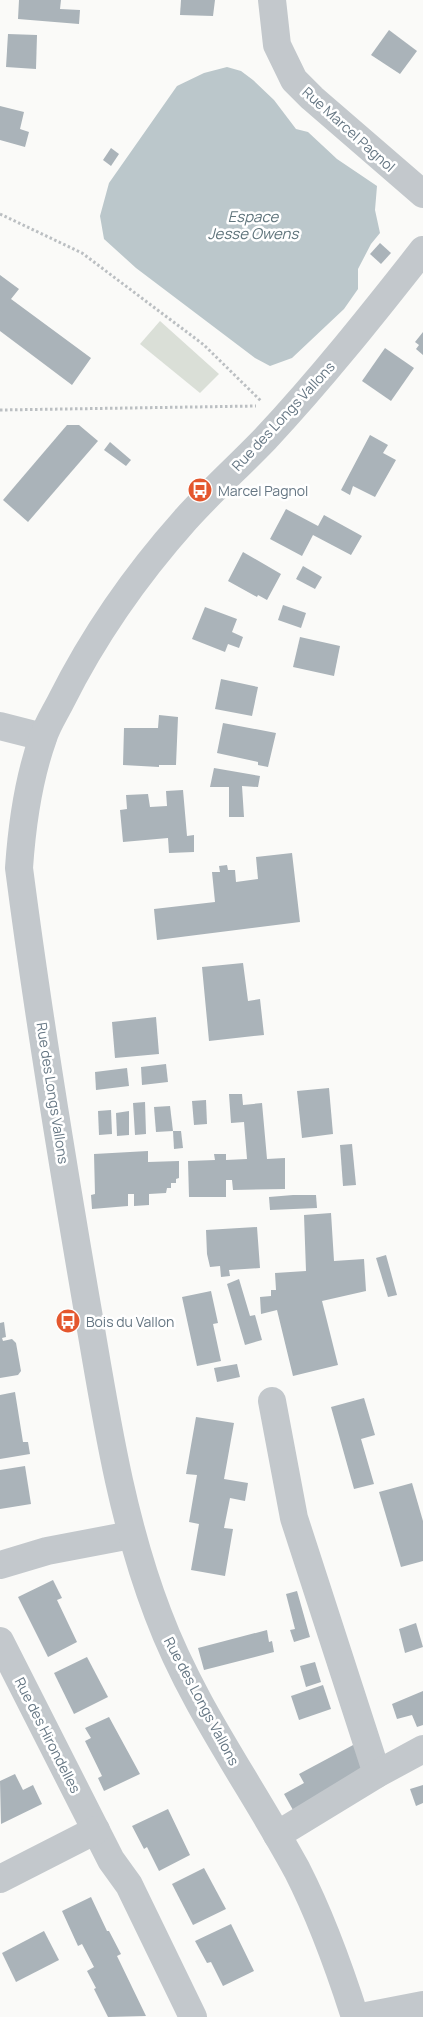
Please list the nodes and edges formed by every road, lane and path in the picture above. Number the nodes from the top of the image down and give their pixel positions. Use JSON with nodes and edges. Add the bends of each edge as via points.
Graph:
{"nodes":[{"id":1,"x":272,"y":0,"type":"edge"},
{"id":2,"x":423,"y":194,"type":"edge"},
{"id":3,"x":0,"y":214,"type":"edge"},
{"id":4,"x":423,"y":250,"type":"edge"},
{"id":5,"x":0,"y":410,"type":"edge"},
{"id":6,"x":0,"y":726,"type":"edge"},
{"id":7,"x":43,"y":737,"type":"junction"},
{"id":8,"x":272,"y":1401,"type":"dead end"},
{"id":9,"x":131,"y":1535,"type":"junction"},
{"id":10,"x":0,"y":1565,"type":"edge"},
{"id":11,"x":0,"y":1641,"type":"edge"},
{"id":12,"x":423,"y":1749,"type":"edge"},
{"id":13,"x":377,"y":1774,"type":"junction"},
{"id":14,"x":96,"y":1830,"type":"junction"},
{"id":15,"x":277,"y":1835,"type":"junction"},
{"id":16,"x":0,"y":1879,"type":"edge"},
{"id":17,"x":423,"y":2005,"type":"edge"},
{"id":18,"x":192,"y":2017,"type":"edge"},
{"id":19,"x":355,"y":2017,"type":"edge"},
{"id":20,"x":361,"y":2017,"type":"edge"}],
"edges":[{"from":1,"to":2,"type":"street","name":"Rue Marcel Pagnol","via":[[277,45],[294,80]]},
{"from":3,"to":5,"type":"path","via":[[82,253],[204,345],[266,406]]},
{"from":4,"to":7,"type":"street","name":"Rue des Longs Vallons","via":[[307,392],[186,519],[142,572],[102,627]]},
{"from":6,"to":7,"type":"street"},
{"from":7,"to":9,"type":"street","name":"Rue des Longs Vallons","via":[[28,793],[19,868],[78,1254]]},
{"from":8,"to":13,"type":"street","via":[[294,1518]]},
{"from":9,"to":10,"type":"street","via":[[47,1551]]},
{"from":9,"to":15,"type":"street","name":"Rue des Longs Vallons","via":[[167,1639]]},
{"from":11,"to":14,"type":"street","name":"Rue des Hirondelles"},
{"from":12,"to":13,"type":"street"},
{"from":13,"to":15,"type":"street"},
{"from":14,"to":16,"type":"street"},
{"from":14,"to":18,"type":"street","name":"Rue des Hirondelles","via":[[111,1860],[129,1885]]},
{"from":15,"to":19,"type":"street","name":"Rue des Longs Vallons","via":[[316,1911]]},
{"from":17,"to":20,"type":"street"}]}
